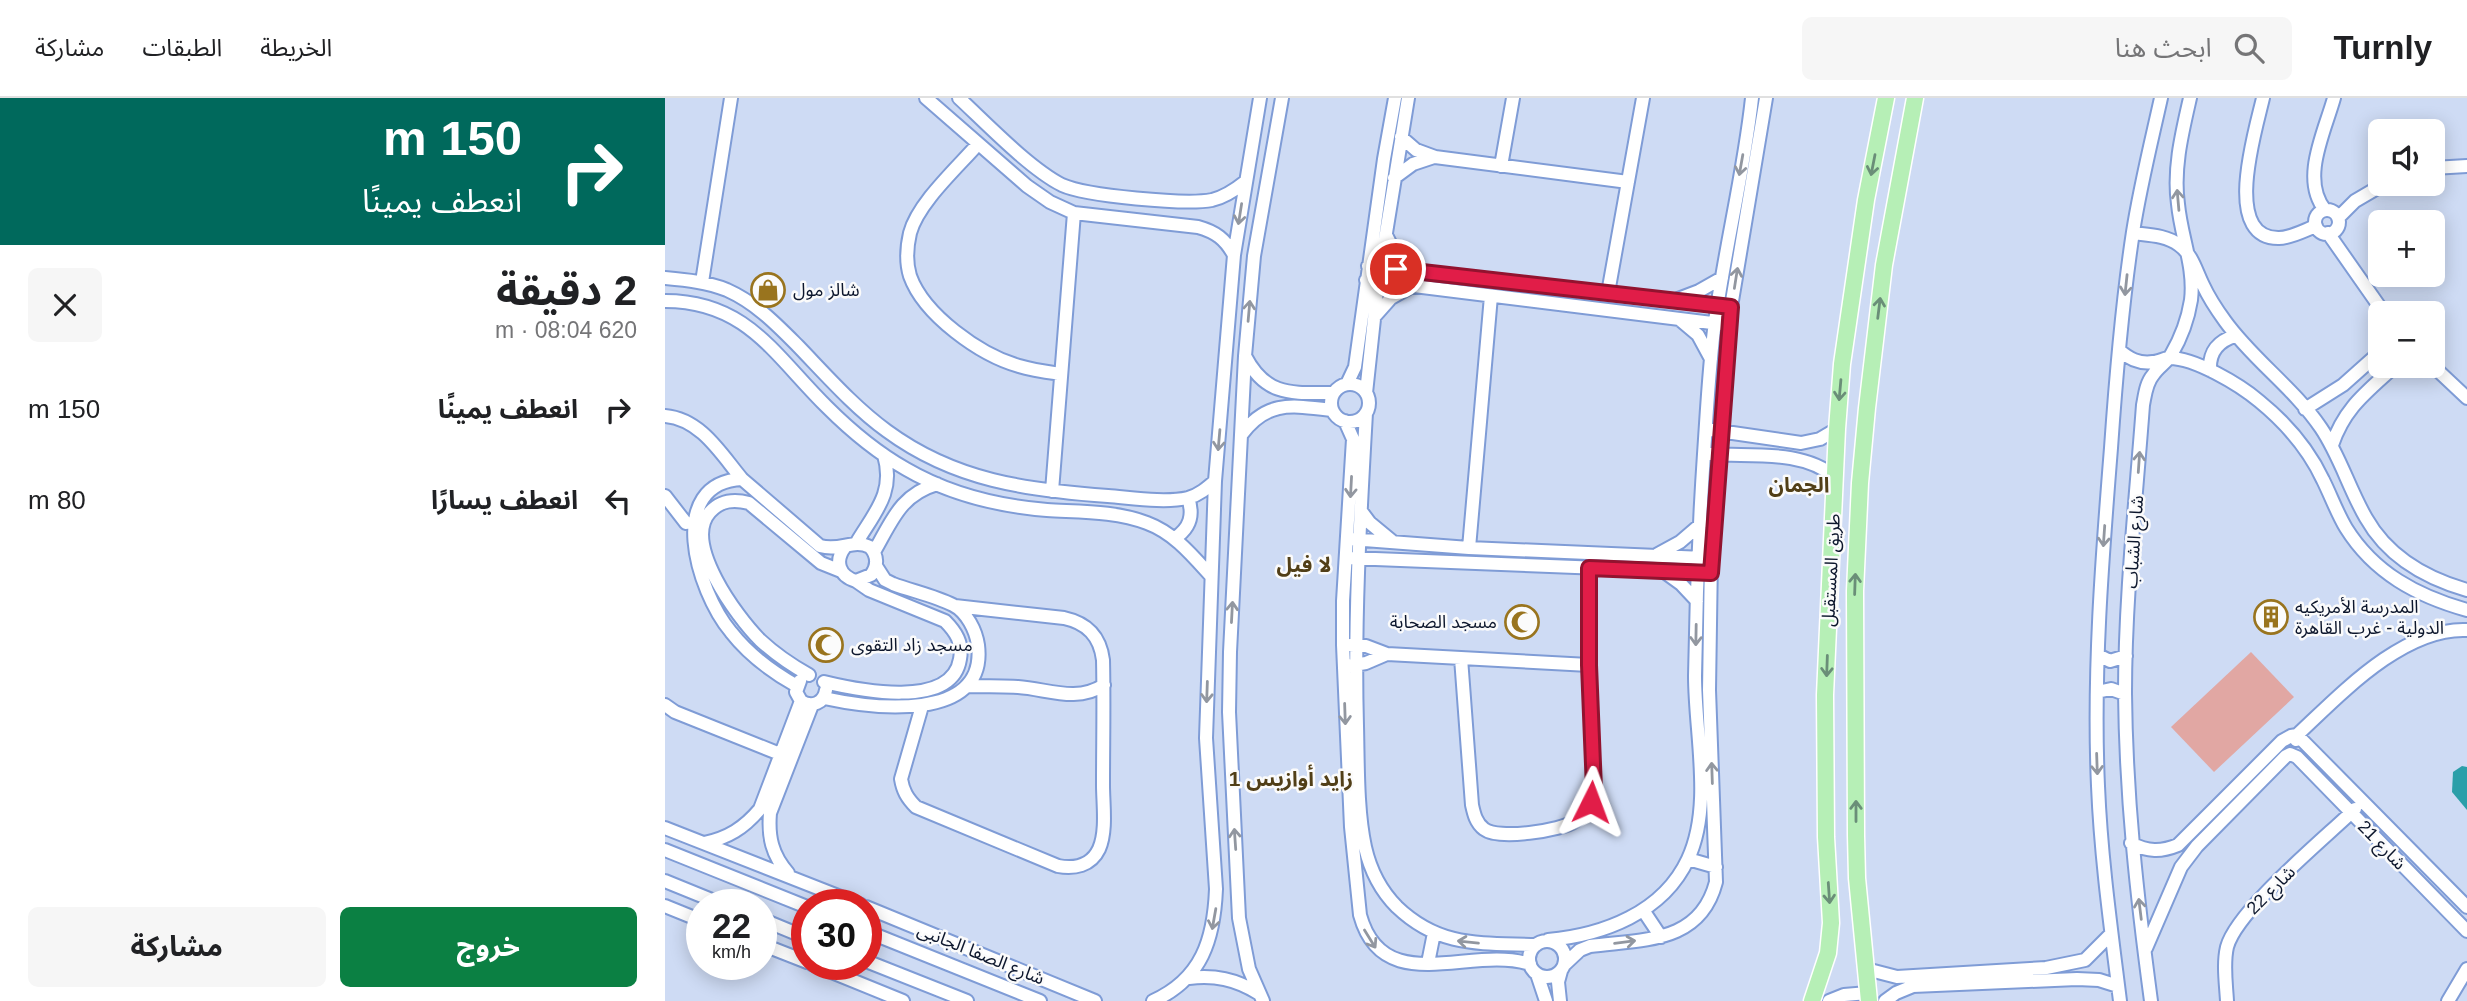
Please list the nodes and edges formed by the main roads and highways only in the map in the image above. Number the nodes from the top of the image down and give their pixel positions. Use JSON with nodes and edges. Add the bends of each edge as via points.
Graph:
{"nodes":[{"id":1,"x":1886,"y":98,"type":"edge"},
{"id":2,"x":1915,"y":98,"type":"edge"},
{"id":3,"x":1892,"y":229,"type":"junction"},
{"id":4,"x":1859,"y":245,"type":"junction"},
{"id":5,"x":1855,"y":694,"type":"junction"},
{"id":6,"x":1825,"y":695,"type":"junction"},
{"id":7,"x":1826,"y":746,"type":"junction"},
{"id":8,"x":1855,"y":753,"type":"junction"},
{"id":9,"x":1869,"y":997,"type":"edge"},
{"id":10,"x":1811,"y":1001,"type":"edge"}],
"edges":[{"from":1,"to":4,"type":"main road","name":"طريق المستقبل","one_way":true},
{"from":2,"to":3,"type":"main road","name":"طريق المستقبل"},
{"from":3,"to":4,"type":"main road","via":[[1873,231]]},
{"from":5,"to":3,"type":"main road","name":"طريق المستقبل","one_way":true,"via":[[1860,483]]},
{"from":4,"to":6,"type":"main road","name":"طريق المستقبل","one_way":true,"via":[[1837,429]]},
{"from":5,"to":6,"type":"main road","via":[[1840,701]]},
{"from":5,"to":8,"type":"main road","name":"طريق المستقبل"},
{"from":6,"to":7,"type":"main road","name":"طريق المستقبل"},
{"from":7,"to":8,"type":"main road","via":[[1843,740]]},
{"from":7,"to":10,"type":"main road","name":"طريق المستقبل","one_way":true,"via":[[1831,923],[1828,953]]},
{"from":9,"to":8,"type":"main road","name":"طريق المستقبل","one_way":true,"via":[[1857,878]]}]}
